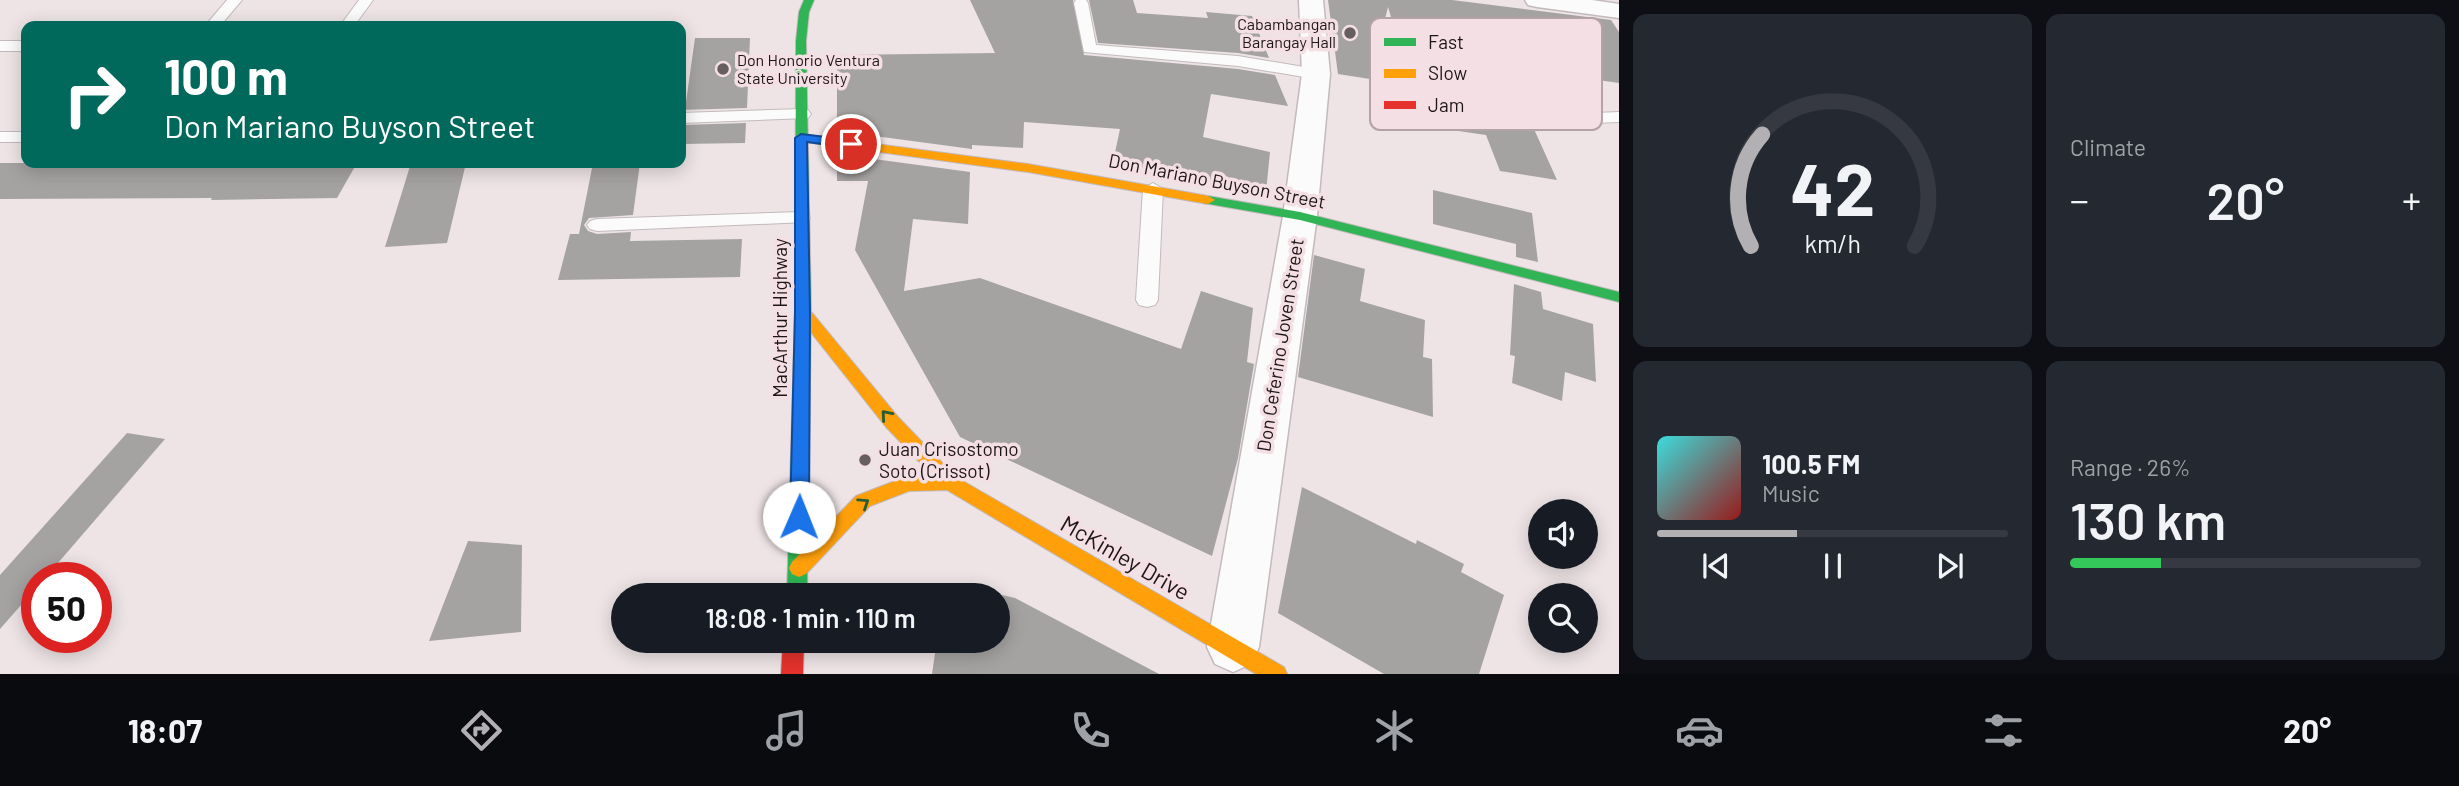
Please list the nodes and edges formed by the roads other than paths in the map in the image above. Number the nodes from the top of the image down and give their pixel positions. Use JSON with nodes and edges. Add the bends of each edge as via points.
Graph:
{"nodes":[{"id":1,"x":235,"y":0,"type":"edge"},
{"id":2,"x":366,"y":0,"type":"edge"},
{"id":3,"x":809,"y":0,"type":"edge"},
{"id":4,"x":1311,"y":0,"type":"edge"},
{"id":5,"x":1537,"y":0,"type":"edge"},
{"id":6,"x":1081,"y":3,"type":"dead end"},
{"id":7,"x":1619,"y":11,"type":"edge"},
{"id":8,"x":216,"y":21,"type":"edge"},
{"id":9,"x":351,"y":21,"type":"edge"},
{"id":10,"x":21,"y":46,"type":"edge"},
{"id":11,"x":0,"y":47,"type":"edge"},
{"id":12,"x":1316,"y":74,"type":"junction"},
{"id":13,"x":802,"y":114,"type":"junction"},
{"id":14,"x":686,"y":118,"type":"edge"},
{"id":15,"x":21,"y":137,"type":"edge"},
{"id":16,"x":0,"y":138,"type":"edge"},
{"id":17,"x":801,"y":138,"type":"junction"},
{"id":18,"x":1153,"y":189,"type":"junction"},
{"id":19,"x":1300,"y":216,"type":"junction"},
{"id":20,"x":800,"y":218,"type":"junction"},
{"id":21,"x":597,"y":225,"type":"dead end"},
{"id":22,"x":1619,"y":297,"type":"edge"},
{"id":23,"x":1147,"y":300,"type":"dead end"},
{"id":24,"x":803,"y":312,"type":"junction"},
{"id":25,"x":950,"y":482,"type":"junction"},
{"id":26,"x":799,"y":568,"type":"junction"},
{"id":27,"x":798,"y":583,"type":"edge"},
{"id":28,"x":1233,"y":647,"type":"junction"},
{"id":29,"x":793,"y":653,"type":"edge"},
{"id":30,"x":792,"y":674,"type":"edge"},
{"id":31,"x":1276,"y":674,"type":"edge"}],
"edges":[{"from":1,"to":8,"type":"lane"},
{"from":2,"to":9,"type":"lane"},
{"from":3,"to":13,"type":"main road","name":"MacArthur Highway","via":[[802,41]]},
{"from":4,"to":12,"type":"street","name":"Don Ceferino Joven Street"},
{"from":5,"to":7,"type":"street"},
{"from":6,"to":12,"type":"lane","via":[[1089,49],[1238,61]]},
{"from":10,"to":11,"type":"lane"},
{"from":12,"to":19,"type":"street","name":"Don Ceferino Joven Street"},
{"from":13,"to":14,"type":"lane"},
{"from":13,"to":17,"type":"main road","name":"MacArthur Highway"},
{"from":15,"to":16,"type":"lane"},
{"from":17,"to":18,"type":"main road","name":"Don Mariano Buyson Street","via":[[951,156]]},
{"from":17,"to":20,"type":"main road","name":"MacArthur Highway"},
{"from":18,"to":19,"type":"main road","name":"Don Mariano Buyson Street"},
{"from":18,"to":23,"type":"lane"},
{"from":19,"to":22,"type":"main road","name":"Don Mariano Buyson Street"},
{"from":19,"to":28,"type":"street","name":"Don Ceferino Joven Street"},
{"from":20,"to":21,"type":"lane"},
{"from":20,"to":24,"type":"main road","name":"MacArthur Highway"},
{"from":25,"to":24,"type":"main road","name":"McKinley Drive","one_way":true,"via":[[892,422]]},
{"from":24,"to":26,"type":"main road","name":"MacArthur Highway"},
{"from":26,"to":25,"type":"main road","one_way":true,"via":[[863,501],[908,484]]},
{"from":25,"to":28,"type":"main road","name":"McKinley Drive"},
{"from":26,"to":27,"type":"main road","name":"MacArthur Highway"},
{"from":28,"to":31,"type":"main road","name":"McKinley Drive"},
{"from":29,"to":30,"type":"main road"}]}
